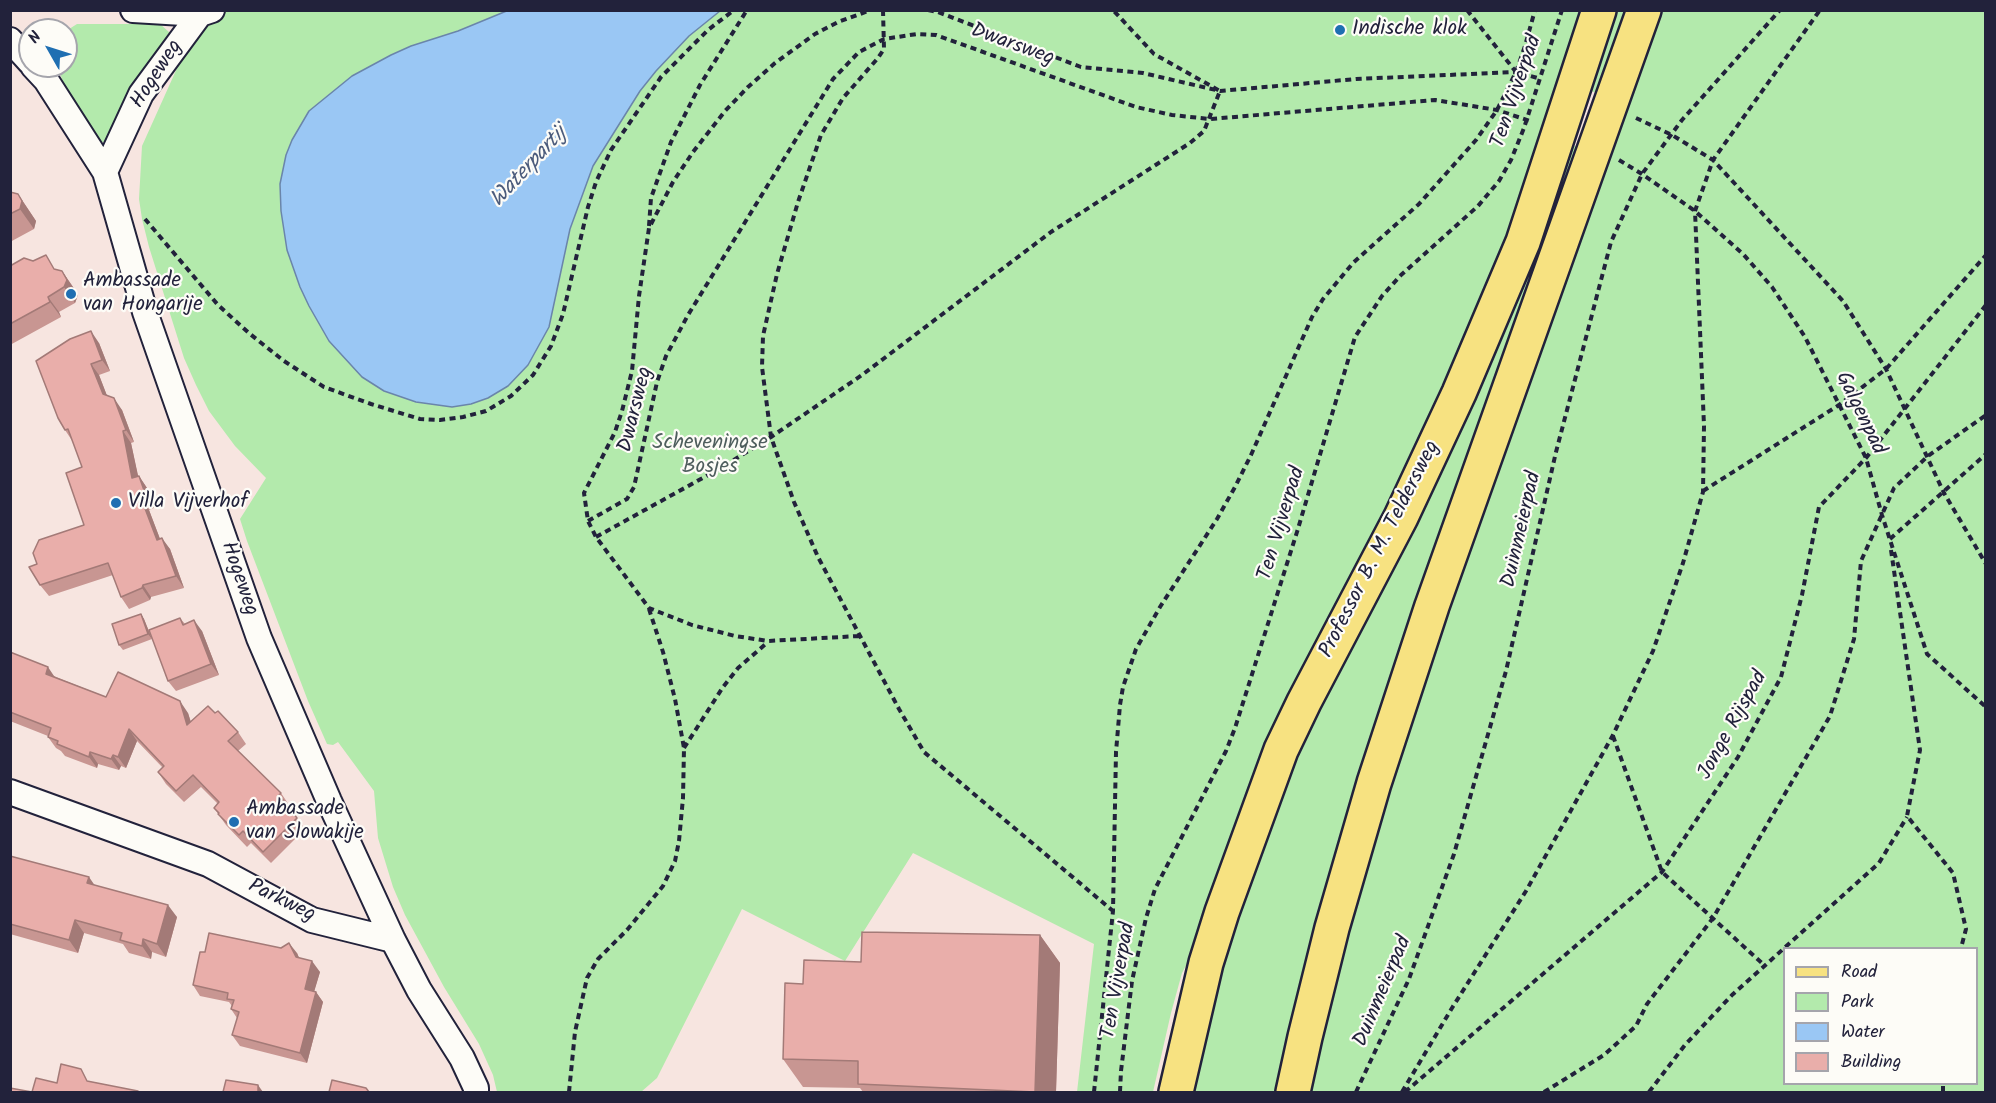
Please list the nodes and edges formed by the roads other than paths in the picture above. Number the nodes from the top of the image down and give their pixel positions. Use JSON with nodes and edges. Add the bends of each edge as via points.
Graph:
{"nodes":[{"id":1,"x":133,"y":10,"type":"edge"},
{"id":2,"x":1599,"y":10,"type":"edge"},
{"id":3,"x":1644,"y":10,"type":"edge"},
{"id":4,"x":206,"y":12,"type":"edge"},
{"id":5,"x":44,"y":78,"type":"edge"},
{"id":6,"x":105,"y":172,"type":"junction"},
{"id":7,"x":10,"y":792,"type":"edge"},
{"id":8,"x":393,"y":940,"type":"junction"},
{"id":9,"x":476,"y":1092,"type":"edge"},
{"id":10,"x":1176,"y":1092,"type":"edge"},
{"id":11,"x":1293,"y":1092,"type":"edge"}],
"edges":[{"from":1,"to":4,"type":"street"},
{"from":2,"to":10,"type":"main road","name":"Professor B. M. Teldersweg","via":[[1523,243],[1459,393],[1401,517],[1281,750],[1206,963]]},
{"from":3,"to":11,"type":"main road","via":[[1432,606],[1374,783],[1332,928]]},
{"from":4,"to":6,"type":"street","name":"Hogeweg","via":[[141,94]]},
{"from":5,"to":6,"type":"street","name":"Hogeweg"},
{"from":6,"to":8,"type":"street","name":"Hogeweg","via":[[145,312],[259,638]]},
{"from":7,"to":8,"type":"street","name":"Parkweg","via":[[208,864],[312,920]]},
{"from":8,"to":9,"type":"street","via":[[462,1058]]}]}
